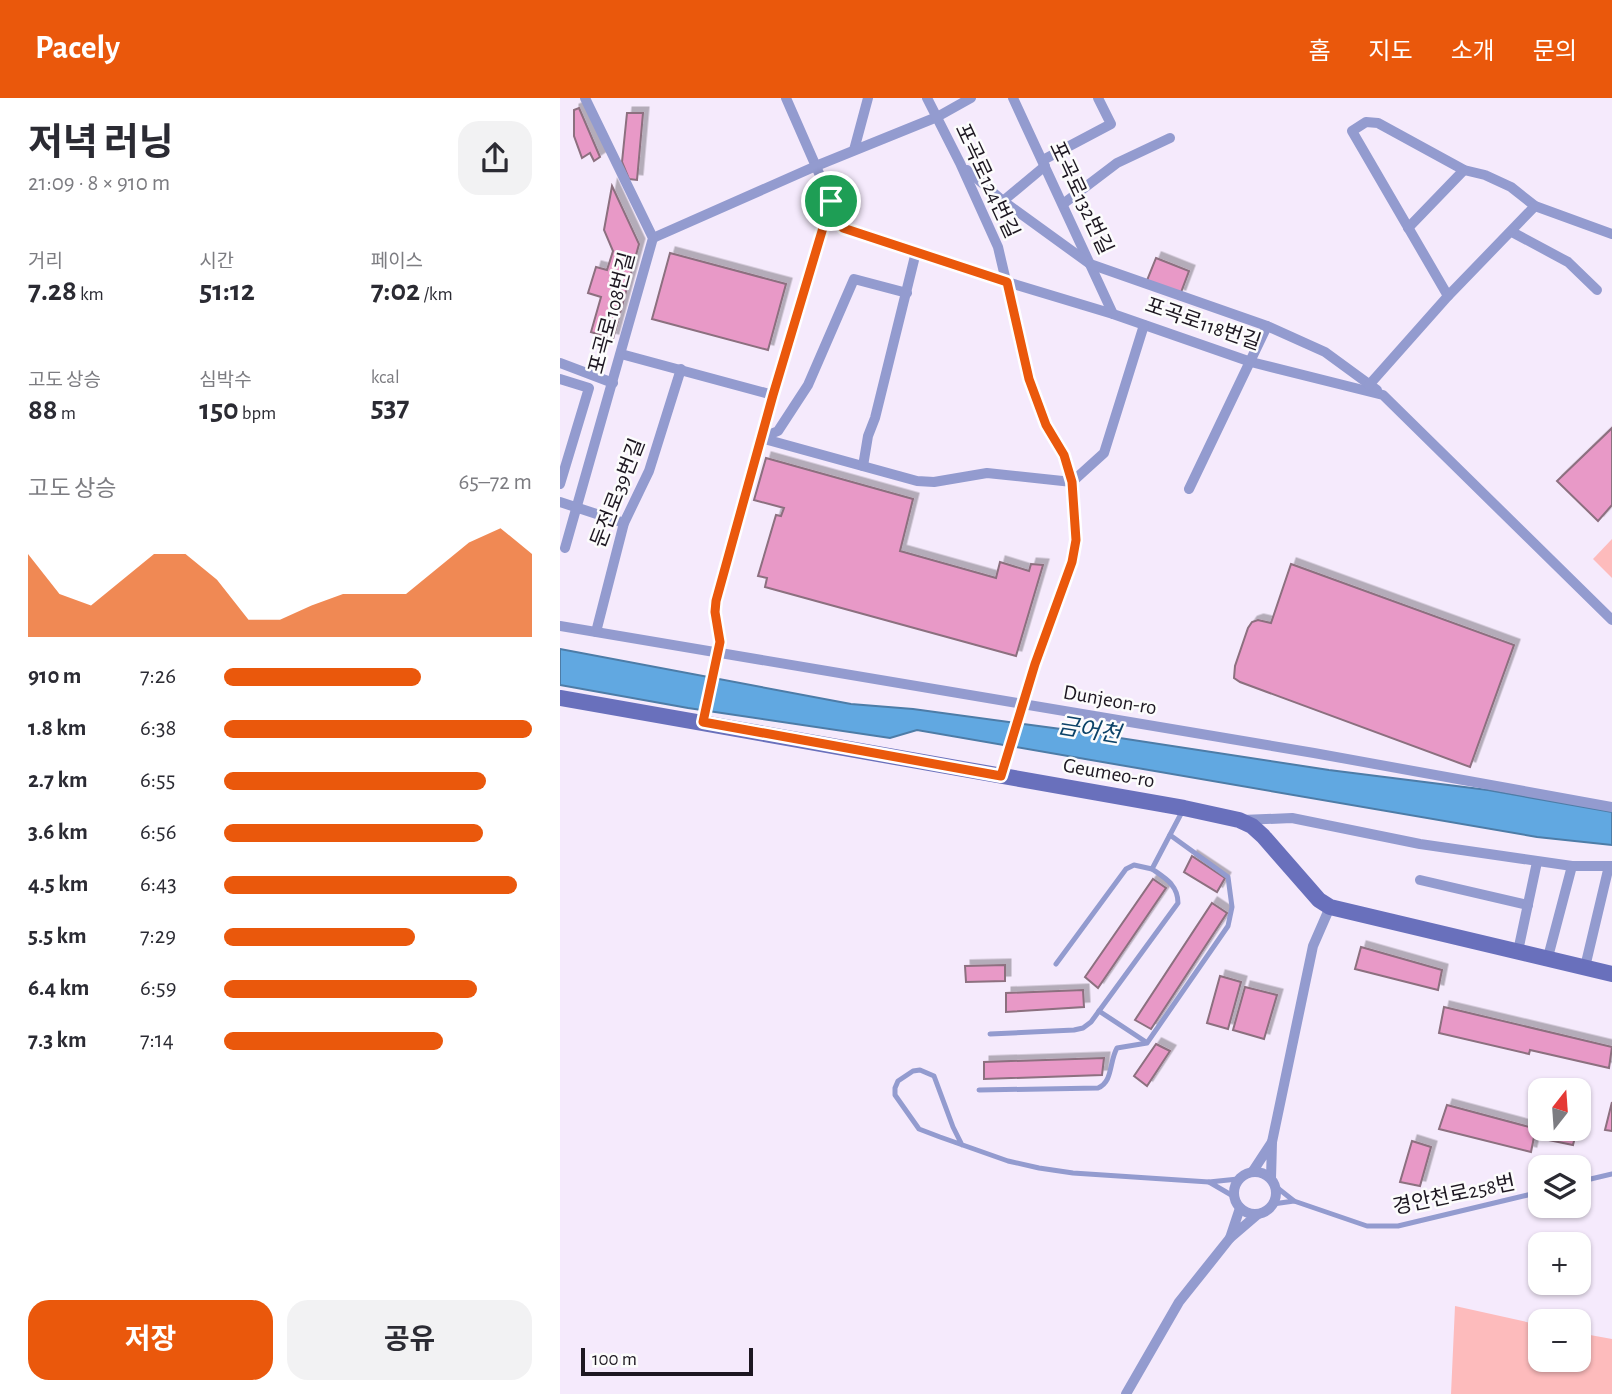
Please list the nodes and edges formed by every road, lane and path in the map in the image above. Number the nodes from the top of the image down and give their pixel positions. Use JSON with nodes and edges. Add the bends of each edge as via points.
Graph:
{"nodes":[{"id":1,"x":585,"y":98,"type":"edge"},
{"id":2,"x":786,"y":98,"type":"edge"},
{"id":3,"x":868,"y":98,"type":"edge"},
{"id":4,"x":927,"y":98,"type":"edge"},
{"id":5,"x":971,"y":98,"type":"edge"},
{"id":6,"x":1013,"y":98,"type":"edge"},
{"id":7,"x":1098,"y":98,"type":"edge"},
{"id":8,"x":936,"y":117,"type":"junction"},
{"id":9,"x":1170,"y":138,"type":"dead end"},
{"id":10,"x":855,"y":150,"type":"junction"},
{"id":11,"x":960,"y":163,"type":"junction"},
{"id":12,"x":1044,"y":163,"type":"junction"},
{"id":13,"x":816,"y":166,"type":"junction"},
{"id":14,"x":1464,"y":170,"type":"junction"},
{"id":15,"x":831,"y":201,"type":"junction"},
{"id":16,"x":1003,"y":201,"type":"junction"},
{"id":17,"x":1063,"y":204,"type":"junction"},
{"id":18,"x":1535,"y":206,"type":"junction"},
{"id":19,"x":1408,"y":228,"type":"junction"},
{"id":20,"x":1512,"y":232,"type":"junction"},
{"id":21,"x":1612,"y":234,"type":"edge"},
{"id":22,"x":653,"y":238,"type":"junction"},
{"id":23,"x":916,"y":252,"type":"junction"},
{"id":24,"x":1090,"y":264,"type":"junction"},
{"id":25,"x":1007,"y":282,"type":"junction"},
{"id":26,"x":1597,"y":290,"type":"dead end"},
{"id":27,"x":907,"y":293,"type":"junction"},
{"id":28,"x":1447,"y":296,"type":"junction"},
{"id":29,"x":1113,"y":314,"type":"junction"},
{"id":30,"x":1144,"y":325,"type":"junction"},
{"id":31,"x":1267,"y":326,"type":"junction"},
{"id":32,"x":621,"y":354,"type":"junction"},
{"id":33,"x":1251,"y":362,"type":"junction"},
{"id":34,"x":560,"y":363,"type":"edge"},
{"id":35,"x":681,"y":369,"type":"junction"},
{"id":36,"x":560,"y":379,"type":"edge"},
{"id":37,"x":613,"y":383,"type":"junction"},
{"id":38,"x":1369,"y":385,"type":"junction"},
{"id":39,"x":773,"y":395,"type":"junction"},
{"id":40,"x":1382,"y":395,"type":"junction"},
{"id":41,"x":761,"y":438,"type":"junction"},
{"id":42,"x":863,"y":466,"type":"junction"},
{"id":43,"x":1072,"y":482,"type":"junction"},
{"id":44,"x":560,"y":484,"type":"edge"},
{"id":45,"x":1189,"y":489,"type":"dead end"},
{"id":46,"x":560,"y":502,"type":"edge"},
{"id":47,"x":577,"y":507,"type":"junction"},
{"id":48,"x":624,"y":523,"type":"junction"},
{"id":49,"x":565,"y":548,"type":"dead end"},
{"id":50,"x":1612,"y":620,"type":"edge"},
{"id":51,"x":560,"y":626,"type":"edge"},
{"id":52,"x":596,"y":632,"type":"junction"},
{"id":53,"x":718,"y":654,"type":"junction"},
{"id":54,"x":560,"y":698,"type":"edge"},
{"id":55,"x":1022,"y":709,"type":"junction"},
{"id":56,"x":703,"y":722,"type":"junction"},
{"id":57,"x":1002,"y":771,"type":"junction"},
{"id":58,"x":1612,"y":807,"type":"edge"},
{"id":59,"x":1184,"y":808,"type":"junction"},
{"id":60,"x":1239,"y":820,"type":"junction"},
{"id":61,"x":1170,"y":835,"type":"junction"},
{"id":62,"x":1537,"y":862,"type":"junction"},
{"id":63,"x":1572,"y":866,"type":"junction"},
{"id":64,"x":1611,"y":866,"type":"edge"},
{"id":65,"x":1152,"y":869,"type":"junction"},
{"id":66,"x":1420,"y":880,"type":"dead end"},
{"id":67,"x":1528,"y":905,"type":"junction"},
{"id":68,"x":1330,"y":906,"type":"junction"},
{"id":69,"x":1518,"y":951,"type":"junction"},
{"id":70,"x":1548,"y":957,"type":"junction"},
{"id":71,"x":1056,"y":964,"type":"dead end"},
{"id":72,"x":1585,"y":967,"type":"junction"},
{"id":73,"x":1612,"y":975,"type":"edge"},
{"id":74,"x":1099,"y":1011,"type":"junction"},
{"id":75,"x":990,"y":1034,"type":"dead end"},
{"id":76,"x":1147,"y":1042,"type":"junction"},
{"id":77,"x":979,"y":1090,"type":"dead end"},
{"id":78,"x":1272,"y":1142,"type":"junction"},
{"id":79,"x":962,"y":1145,"type":"junction"},
{"id":80,"x":1253,"y":1171,"type":"junction"},
{"id":81,"x":1612,"y":1174,"type":"edge"},
{"id":82,"x":1238,"y":1179,"type":"junction"},
{"id":83,"x":1591,"y":1179,"type":"edge"},
{"id":84,"x":1209,"y":1182,"type":"junction"},
{"id":85,"x":1273,"y":1182,"type":"junction"},
{"id":86,"x":1528,"y":1195,"type":"edge"},
{"id":87,"x":1233,"y":1196,"type":"junction"},
{"id":88,"x":1294,"y":1201,"type":"junction"},
{"id":89,"x":1273,"y":1204,"type":"junction"},
{"id":90,"x":1240,"y":1209,"type":"junction"},
{"id":91,"x":1258,"y":1214,"type":"junction"},
{"id":92,"x":1230,"y":1238,"type":"junction"},
{"id":93,"x":1126,"y":1394,"type":"edge"}],
"edges":[{"from":1,"to":22,"type":"street","name":"포곡로108번길"},
{"from":2,"to":13,"type":"street","name":"포곡로118번길"},
{"from":3,"to":10,"type":"street"},
{"from":4,"to":8,"type":"street","name":"포곡로124번길"},
{"from":5,"to":8,"type":"street"},
{"from":6,"to":12,"type":"street","name":"포곡로132번길"},
{"from":7,"to":12,"type":"street","via":[[1111,124]]},
{"from":8,"to":10,"type":"street"},
{"from":8,"to":11,"type":"street","name":"포곡로124번길"},
{"from":9,"to":17,"type":"street","via":[[1117,163]]},
{"from":10,"to":13,"type":"street"},
{"from":11,"to":16,"type":"street"},
{"from":11,"to":25,"type":"street","name":"포곡로124번길","via":[[998,247]]},
{"from":12,"to":16,"type":"street"},
{"from":12,"to":17,"type":"street","name":"포곡로132번길"},
{"from":13,"to":15,"type":"street","name":"포곡로118번길"},
{"from":13,"to":22,"type":"street"},
{"from":14,"to":18,"type":"street","via":[[1511,187]]},
{"from":14,"to":19,"type":"street"},
{"from":14,"to":19,"type":"street","via":[[1378,123],[1366,122],[1352,131]]},
{"from":15,"to":23,"type":"street","name":"포곡로118번길","via":[[843,228]]},
{"from":15,"to":39,"type":"street"},
{"from":16,"to":24,"type":"street"},
{"from":17,"to":24,"type":"street","name":"포곡로132번길"},
{"from":18,"to":20,"type":"street"},
{"from":18,"to":21,"type":"street"},
{"from":19,"to":28,"type":"street"},
{"from":20,"to":26,"type":"street","via":[[1568,262]]},
{"from":20,"to":28,"type":"street"},
{"from":22,"to":32,"type":"street","name":"포곡로108번길"},
{"from":23,"to":25,"type":"street","name":"포곡로118번길"},
{"from":23,"to":27,"type":"street"},
{"from":24,"to":29,"type":"street","name":"포곡로132번길"},
{"from":24,"to":31,"type":"street"},
{"from":25,"to":29,"type":"street","name":"포곡로118번길"},
{"from":25,"to":43,"type":"street","name":"포곡로124번길","via":[[1029,379]]},
{"from":27,"to":41,"type":"street","via":[[854,279],[808,384],[778,431]]},
{"from":27,"to":42,"type":"street"},
{"from":28,"to":38,"type":"street"},
{"from":29,"to":30,"type":"street","name":"포곡로118번길"},
{"from":30,"to":33,"type":"street","name":"포곡로118번길"},
{"from":30,"to":43,"type":"street","via":[[1104,453]]},
{"from":31,"to":33,"type":"street"},
{"from":31,"to":38,"type":"street","via":[[1325,352]]},
{"from":32,"to":35,"type":"street"},
{"from":32,"to":37,"type":"street","name":"포곡로108번길"},
{"from":33,"to":40,"type":"street","name":"포곡로118번길"},
{"from":33,"to":45,"type":"street"},
{"from":34,"to":37,"type":"street"},
{"from":35,"to":39,"type":"street"},
{"from":35,"to":48,"type":"street","name":"둔전로39번길","via":[[649,471]]},
{"from":36,"to":44,"type":"street","via":[[589,388]]},
{"from":37,"to":47,"type":"street","name":"포곡로108번길"},
{"from":38,"to":40,"type":"street"},
{"from":39,"to":41,"type":"street"},
{"from":40,"to":50,"type":"street"},
{"from":41,"to":42,"type":"street"},
{"from":41,"to":53,"type":"street","via":[[716,601]]},
{"from":42,"to":43,"type":"street","via":[[917,481],[987,473]]},
{"from":43,"to":55,"type":"street","name":"포곡로124번길","via":[[1076,540],[1072,562]]},
{"from":46,"to":47,"type":"street"},
{"from":47,"to":48,"type":"street"},
{"from":47,"to":49,"type":"street","name":"포곡로108번길"},
{"from":48,"to":52,"type":"street","name":"둔전로39번길"},
{"from":51,"to":52,"type":"street","name":"Dunjeon-ro"},
{"from":52,"to":53,"type":"street","name":"Dunjeon-ro"},
{"from":53,"to":55,"type":"street","name":"Dunjeon-ro"},
{"from":53,"to":56,"type":"street"},
{"from":54,"to":56,"type":"street","name":"Geumeo-ro"},
{"from":55,"to":57,"type":"street","name":"포곡로124번길"},
{"from":55,"to":58,"type":"street","name":"Dunjeon-ro","via":[[1314,753]]},
{"from":56,"to":57,"type":"street","name":"Geumeo-ro"},
{"from":57,"to":59,"type":"street","name":"Geumeo-ro"},
{"from":59,"to":60,"type":"street","name":"Geumeo-ro"},
{"from":59,"to":61,"type":"lane"},
{"from":60,"to":62,"type":"street","via":[[1292,818]]},
{"from":60,"to":68,"type":"street","name":"Geumeo-ro","via":[[1263,835],[1319,900]]},
{"from":61,"to":65,"type":"lane"},
{"from":61,"to":76,"type":"lane","via":[[1228,877],[1232,907],[1228,926]]},
{"from":62,"to":63,"type":"street"},
{"from":62,"to":67,"type":"street"},
{"from":63,"to":64,"type":"street"},
{"from":63,"to":70,"type":"street"},
{"from":64,"to":72,"type":"street"},
{"from":65,"to":71,"type":"lane","via":[[1134,865],[1126,869]]},
{"from":65,"to":74,"type":"lane","via":[[1174,886],[1178,903]]},
{"from":66,"to":67,"type":"street"},
{"from":67,"to":69,"type":"street"},
{"from":68,"to":69,"type":"street","name":"Geumeo-ro"},
{"from":68,"to":78,"type":"street","via":[[1313,946]]},
{"from":69,"to":70,"type":"street","name":"Geumeo-ro"},
{"from":70,"to":72,"type":"street","name":"Geumeo-ro"},
{"from":72,"to":73,"type":"street","name":"Geumeo-ro"},
{"from":74,"to":75,"type":"lane","via":[[1091,1022],[1074,1030]]},
{"from":74,"to":76,"type":"lane"},
{"from":76,"to":77,"type":"lane","via":[[1117,1048],[1109,1079],[1098,1088]]},
{"from":78,"to":80,"type":"street"},
{"from":78,"to":85,"type":"street"},
{"from":79,"to":79,"type":"lane","via":[[934,1076],[920,1070],[898,1081],[895,1095],[919,1129]]},
{"from":79,"to":84,"type":"lane","via":[[1008,1161],[1073,1174]]},
{"from":80,"to":82,"type":"street"},
{"from":80,"to":85,"type":"street"},
{"from":81,"to":83,"type":"lane"},
{"from":82,"to":84,"type":"lane"},
{"from":82,"to":87,"type":"street"},
{"from":84,"to":87,"type":"lane"},
{"from":85,"to":88,"type":"lane"},
{"from":85,"to":89,"type":"street"},
{"from":86,"to":88,"type":"lane","name":"경안천로258번","via":[[1398,1226],[1367,1226]]},
{"from":87,"to":90,"type":"street"},
{"from":88,"to":89,"type":"lane"},
{"from":89,"to":91,"type":"street"},
{"from":90,"to":91,"type":"street"},
{"from":90,"to":92,"type":"street"},
{"from":91,"to":92,"type":"street"},
{"from":92,"to":93,"type":"street","via":[[1179,1302]]}]}
